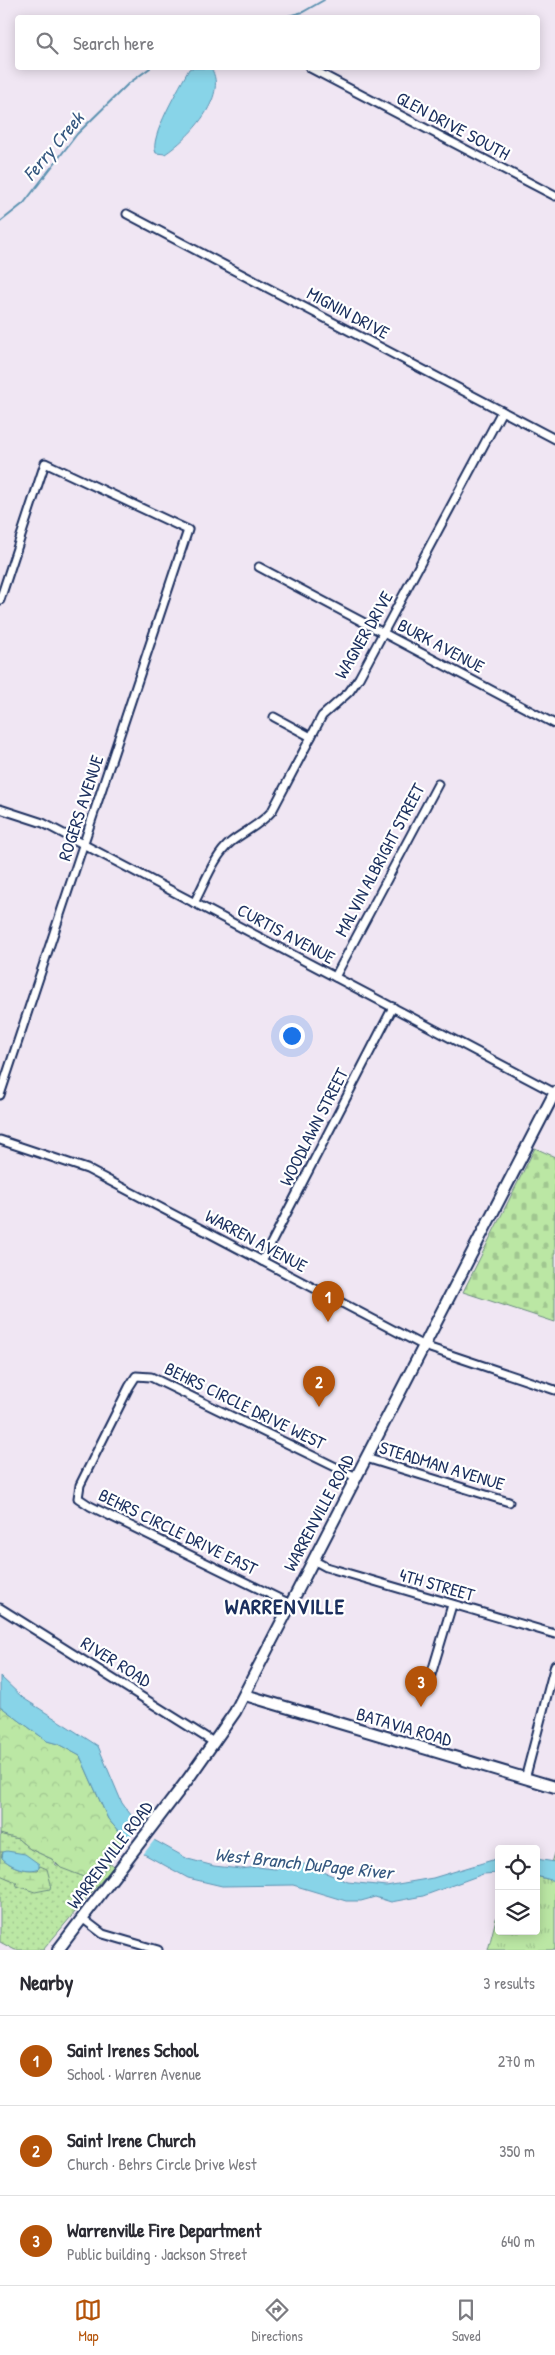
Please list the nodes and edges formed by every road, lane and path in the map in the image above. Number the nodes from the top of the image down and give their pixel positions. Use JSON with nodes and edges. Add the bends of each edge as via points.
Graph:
{"nodes":[{"id":1,"x":314,"y":70,"type":"edge"},
{"id":2,"x":555,"y":196,"type":"edge"},
{"id":3,"x":127,"y":214,"type":"dead end"},
{"id":4,"x":502,"y":411,"type":"junction"},
{"id":5,"x":555,"y":439,"type":"edge"},
{"id":6,"x":259,"y":567,"type":"dead end"},
{"id":7,"x":0,"y":600,"type":"edge"},
{"id":8,"x":383,"y":633,"type":"junction"},
{"id":9,"x":274,"y":717,"type":"dead end"},
{"id":10,"x":555,"y":724,"type":"edge"},
{"id":11,"x":311,"y":737,"type":"junction"},
{"id":12,"x":438,"y":784,"type":"dead end"},
{"id":13,"x":0,"y":808,"type":"edge"},
{"id":14,"x":84,"y":845,"type":"junction"},
{"id":15,"x":194,"y":903,"type":"junction"},
{"id":16,"x":335,"y":977,"type":"junction"},
{"id":17,"x":392,"y":1008,"type":"junction"},
{"id":18,"x":555,"y":1093,"type":"edge"},
{"id":19,"x":0,"y":1095,"type":"edge"},
{"id":20,"x":0,"y":1140,"type":"edge"},
{"id":21,"x":262,"y":1261,"type":"junction"},
{"id":22,"x":424,"y":1346,"type":"junction"},
{"id":23,"x":555,"y":1390,"type":"edge"},
{"id":24,"x":366,"y":1458,"type":"junction"},
{"id":25,"x":86,"y":1473,"type":"joint"},
{"id":26,"x":356,"y":1477,"type":"junction"},
{"id":27,"x":509,"y":1502,"type":"dead end"},
{"id":28,"x":313,"y":1560,"type":"junction"},
{"id":29,"x":290,"y":1604,"type":"junction"},
{"id":30,"x":452,"y":1605,"type":"junction"},
{"id":31,"x":0,"y":1608,"type":"edge"},
{"id":32,"x":555,"y":1634,"type":"edge"},
{"id":33,"x":555,"y":1665,"type":"edge"},
{"id":34,"x":428,"y":1685,"type":"dead end"},
{"id":35,"x":245,"y":1695,"type":"junction"},
{"id":36,"x":215,"y":1743,"type":"junction"},
{"id":37,"x":525,"y":1779,"type":"junction"},
{"id":38,"x":555,"y":1787,"type":"edge"},
{"id":39,"x":82,"y":1918,"type":"junction"},
{"id":40,"x":58,"y":1950,"type":"edge"},
{"id":41,"x":158,"y":1950,"type":"edge"}],
"edges":[{"from":1,"to":2,"type":"street","name":"GLEN DRIVE SOUTH"},
{"from":3,"to":4,"type":"street","name":"MIGNIN DRIVE"},
{"from":4,"to":5,"type":"street","name":"MIGNIN DRIVE"},
{"from":4,"to":8,"type":"street","name":"WAGNER DRIVE"},
{"from":6,"to":8,"type":"street","name":"BURK AVENUE"},
{"from":7,"to":14,"type":"street","name":"ROGERS AVENUE","via":[[45,463],[188,530]]},
{"from":8,"to":10,"type":"street","name":"BURK AVENUE"},
{"from":8,"to":11,"type":"street","name":"WAGNER DRIVE","via":[[355,685],[328,709]]},
{"from":9,"to":11,"type":"street"},
{"from":11,"to":15,"type":"street","name":"WAGNER DRIVE","via":[[272,811],[223,850]]},
{"from":12,"to":16,"type":"street","name":"MALVIN ALBRIGHT STREET"},
{"from":13,"to":14,"type":"street","name":"CURTIS AVENUE","via":[[43,823]]},
{"from":14,"to":15,"type":"street","name":"CURTIS AVENUE"},
{"from":14,"to":19,"type":"street","name":"ROGERS AVENUE"},
{"from":15,"to":16,"type":"street","name":"CURTIS AVENUE"},
{"from":16,"to":17,"type":"street","name":"CURTIS AVENUE"},
{"from":17,"to":18,"type":"street","name":"CURTIS AVENUE"},
{"from":17,"to":21,"type":"street","name":"WOODLAWN STREET"},
{"from":18,"to":22,"type":"main road","name":"WARRENVILLE ROAD"},
{"from":20,"to":21,"type":"street","name":"WARREN AVENUE","via":[[87,1169]]},
{"from":21,"to":22,"type":"street","name":"WARREN AVENUE"},
{"from":22,"to":23,"type":"street","name":"WARREN AVENUE"},
{"from":22,"to":24,"type":"main road","name":"WARRENVILLE ROAD"},
{"from":24,"to":26,"type":"main road","name":"WARRENVILLE ROAD"},
{"from":24,"to":27,"type":"street","name":"STEADMAN AVENUE"},
{"from":25,"to":26,"type":"street","name":"BEHRS CIRCLE DRIVE WEST","via":[[136,1376],[148,1376]]},
{"from":25,"to":29,"type":"street","name":"BEHRS CIRCLE DRIVE EAST","via":[[78,1498],[90,1506]]},
{"from":26,"to":28,"type":"main road","name":"WARRENVILLE ROAD"},
{"from":28,"to":29,"type":"main road","name":"WARRENVILLE ROAD"},
{"from":28,"to":30,"type":"street","name":"4TH STREET","via":[[326,1567]]},
{"from":29,"to":35,"type":"main road","name":"WARRENVILLE ROAD"},
{"from":30,"to":32,"type":"street","name":"4TH STREET"},
{"from":30,"to":34,"type":"street"},
{"from":31,"to":36,"type":"street","name":"RIVER ROAD"},
{"from":33,"to":37,"type":"street"},
{"from":35,"to":36,"type":"main road","name":"WARRENVILLE ROAD"},
{"from":35,"to":37,"type":"main road","name":"BATAVIA ROAD"},
{"from":36,"to":39,"type":"main road","name":"WARRENVILLE ROAD"},
{"from":37,"to":38,"type":"main road","name":"BATAVIA ROAD"},
{"from":39,"to":40,"type":"main road","name":"WARRENVILLE ROAD"},
{"from":39,"to":41,"type":"street","via":[[103,1934]]}]}
